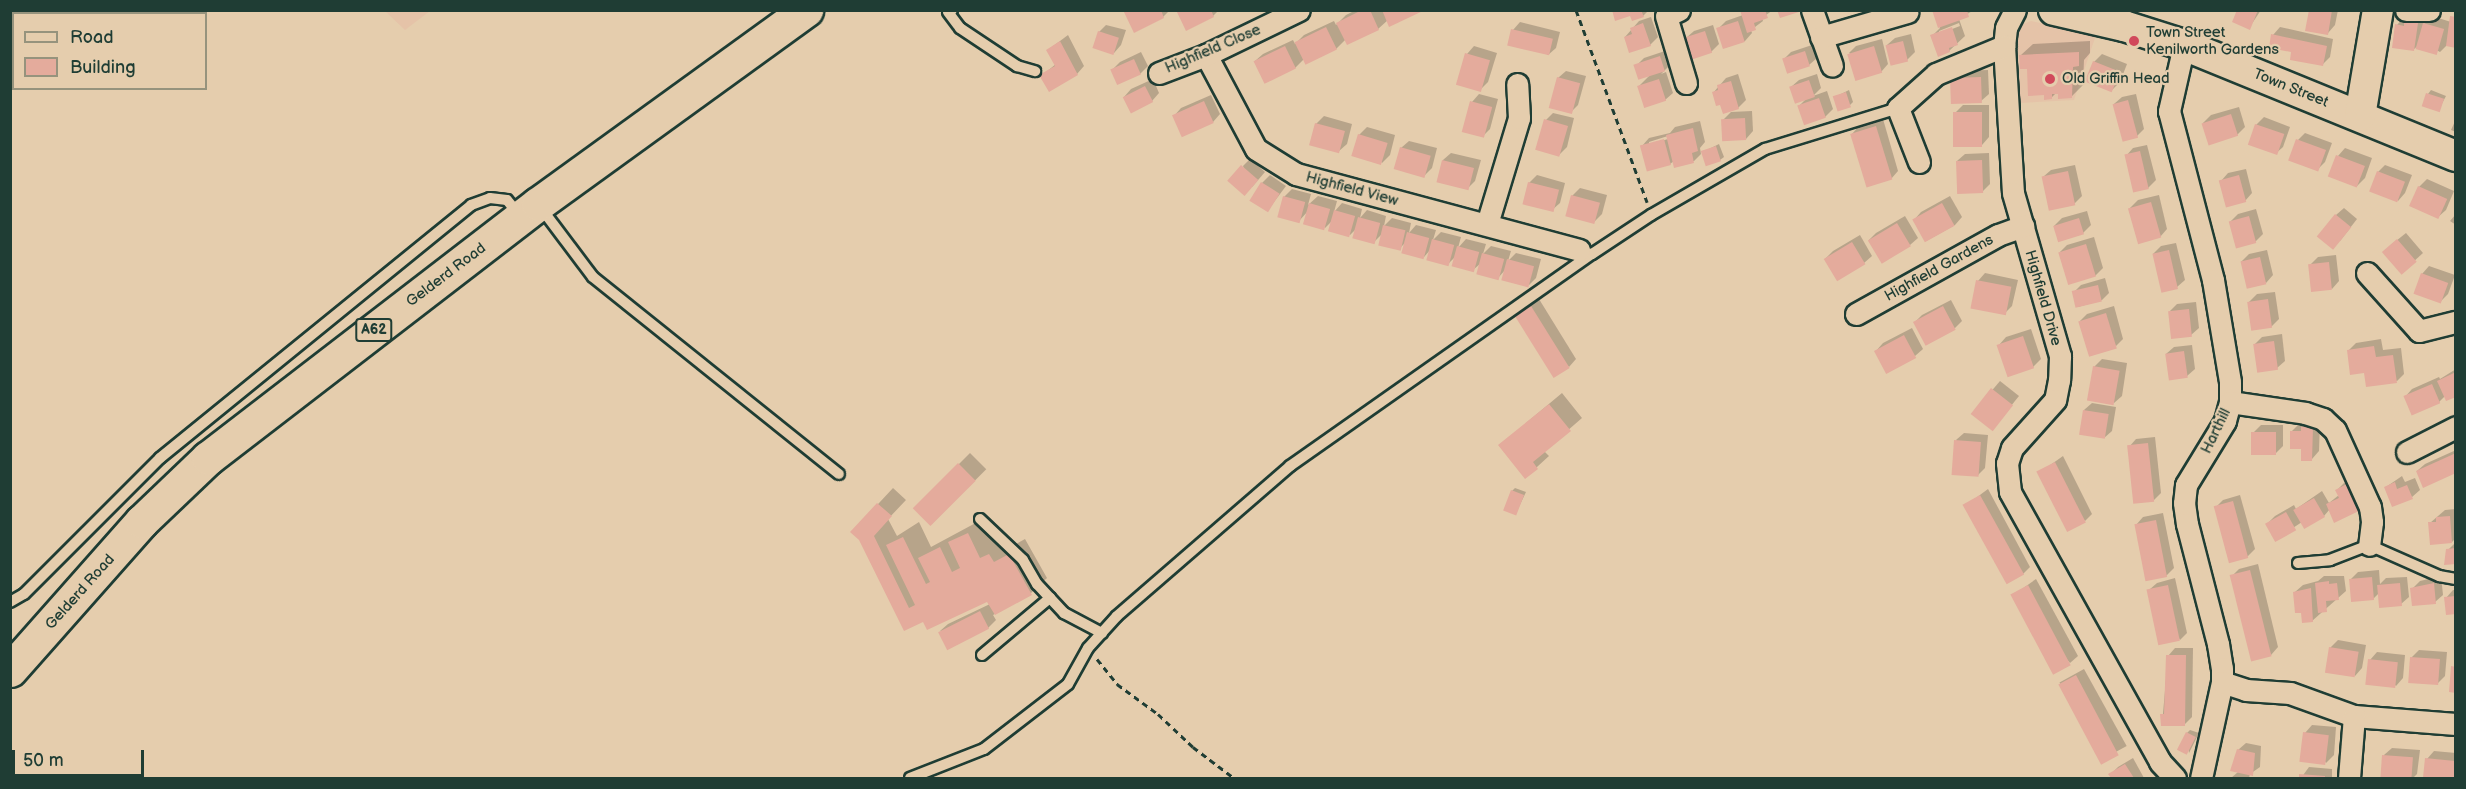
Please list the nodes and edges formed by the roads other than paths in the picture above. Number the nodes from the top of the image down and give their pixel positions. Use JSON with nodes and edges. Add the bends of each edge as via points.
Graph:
{"nodes":[{"id":1,"x":806,"y":10,"type":"edge"},
{"id":2,"x":952,"y":10,"type":"edge"},
{"id":3,"x":1299,"y":10,"type":"edge"},
{"id":4,"x":1812,"y":10,"type":"edge"},
{"id":5,"x":2015,"y":10,"type":"edge"},
{"id":6,"x":2054,"y":10,"type":"edge"},
{"id":7,"x":2378,"y":10,"type":"edge"},
{"id":8,"x":2406,"y":10,"type":"edge"},
{"id":9,"x":2429,"y":10,"type":"edge"},
{"id":10,"x":1668,"y":12,"type":"edge"},
{"id":11,"x":1907,"y":12,"type":"edge"},
{"id":12,"x":2128,"y":18,"type":"edge"},
{"id":13,"x":1821,"y":37,"type":"junction"},
{"id":14,"x":2184,"y":45,"type":"junction"},
{"id":15,"x":2004,"y":46,"type":"junction"},
{"id":16,"x":1206,"y":55,"type":"junction"},
{"id":17,"x":1832,"y":66,"type":"dead end"},
{"id":18,"x":1035,"y":71,"type":"dead end"},
{"id":19,"x":1159,"y":73,"type":"dead end"},
{"id":20,"x":1686,"y":83,"type":"dead end"},
{"id":21,"x":1517,"y":84,"type":"dead end"},
{"id":22,"x":1898,"y":108,"type":"junction"},
{"id":23,"x":2360,"y":116,"type":"junction"},
{"id":24,"x":2456,"y":156,"type":"edge"},
{"id":25,"x":1919,"y":162,"type":"dead end"},
{"id":26,"x":530,"y":210,"type":"junction"},
{"id":27,"x":1487,"y":224,"type":"junction"},
{"id":28,"x":2023,"y":226,"type":"junction"},
{"id":29,"x":1579,"y":250,"type":"dead end"},
{"id":30,"x":2367,"y":273,"type":"dead end"},
{"id":31,"x":1856,"y":314,"type":"dead end"},
{"id":32,"x":2456,"y":322,"type":"edge"},
{"id":33,"x":2230,"y":402,"type":"junction"},
{"id":34,"x":2456,"y":428,"type":"edge"},
{"id":35,"x":2406,"y":452,"type":"dead end"},
{"id":36,"x":839,"y":474,"type":"dead end"},
{"id":37,"x":980,"y":519,"type":"dead end"},
{"id":38,"x":2369,"y":545,"type":"junction"},
{"id":39,"x":2298,"y":563,"type":"dead end"},
{"id":40,"x":2456,"y":579,"type":"edge"},
{"id":41,"x":1050,"y":598,"type":"junction"},
{"id":42,"x":10,"y":602,"type":"edge"},
{"id":43,"x":1102,"y":633,"type":"junction"},
{"id":44,"x":982,"y":655,"type":"dead end"},
{"id":45,"x":10,"y":670,"type":"edge"},
{"id":46,"x":2222,"y":682,"type":"junction"},
{"id":47,"x":2354,"y":716,"type":"junction"},
{"id":48,"x":2456,"y":724,"type":"edge"},
{"id":49,"x":910,"y":778,"type":"edge"},
{"id":50,"x":2175,"y":778,"type":"edge"},
{"id":51,"x":2201,"y":778,"type":"edge"},
{"id":52,"x":2349,"y":778,"type":"edge"}],
"edges":[{"from":1,"to":26,"type":"main road","name":"Gelderd Road","number":"A62"},
{"from":2,"to":18,"type":"lane","via":[[948,12],[960,28],[1017,66]]},
{"from":3,"to":16,"type":"street","name":"Highfield Close"},
{"from":4,"to":13,"type":"street"},
{"from":5,"to":15,"type":"street","name":"Highfield Drive","via":[[2006,28]]},
{"from":6,"to":12,"type":"main road","name":"Town Street"},
{"from":7,"to":23,"type":"main road"},
{"from":8,"to":9,"type":"street"},
{"from":10,"to":20,"type":"street"},
{"from":11,"to":13,"type":"street"},
{"from":12,"to":14,"type":"main road","name":"Town Street"},
{"from":13,"to":17,"type":"street"},
{"from":14,"to":23,"type":"main road","name":"Town Street"},
{"from":14,"to":33,"type":"street","name":"Harthill","via":[[2169,111],[2213,280]]},
{"from":15,"to":22,"type":"street","via":[[1936,74]]},
{"from":15,"to":28,"type":"street","name":"Highfield Drive","via":[[2010,165]]},
{"from":16,"to":19,"type":"street","name":"Highfield Close"},
{"from":16,"to":27,"type":"street","name":"Highfield View","via":[[1256,148],[1296,174]]},
{"from":21,"to":27,"type":"street","via":[[1519,118]]},
{"from":22,"to":25,"type":"street"},
{"from":22,"to":43,"type":"lane","via":[[1765,149],[1651,215],[1290,466]]},
{"from":23,"to":24,"type":"main road","name":"Town Street"},
{"from":26,"to":36,"type":"lane","via":[[593,277]]},
{"from":26,"to":42,"type":"lane","via":[[490,198],[471,205],[160,458],[24,594]]},
{"from":26,"to":45,"type":"main road","name":"Gelderd Road","number":"A62","via":[[208,458],[142,521]]},
{"from":27,"to":29,"type":"street","name":"Highfield View"},
{"from":28,"to":31,"type":"street","name":"Highfield Gardens","via":[[1998,235]]},
{"from":28,"to":50,"type":"street","name":"Highfield Drive","via":[[2060,356],[2060,380],[2055,400],[2012,448],[2007,463],[2010,492],[2160,762]]},
{"from":30,"to":32,"type":"street","via":[[2419,331]]},
{"from":33,"to":38,"type":"street","via":[[2305,413],[2323,419],[2335,430],[2370,507]]},
{"from":33,"to":46,"type":"street","name":"Harthill","via":[[2213,444],[2186,485],[2184,503],[2218,644]]},
{"from":34,"to":35,"type":"street"},
{"from":37,"to":41,"type":"lane","via":[[1023,560]]},
{"from":38,"to":39,"type":"lane","via":[[2330,560]]},
{"from":38,"to":40,"type":"lane","via":[[2439,576]]},
{"from":41,"to":43,"type":"lane","via":[[1064,613]]},
{"from":41,"to":44,"type":"lane"},
{"from":43,"to":49,"type":"lane","via":[[1088,648],[1068,684],[984,749]]},
{"from":46,"to":47,"type":"street","via":[[2246,690],[2290,693]]},
{"from":46,"to":51,"type":"street","name":"Harthill"},
{"from":47,"to":48,"type":"street"},
{"from":47,"to":52,"type":"street"}]}
